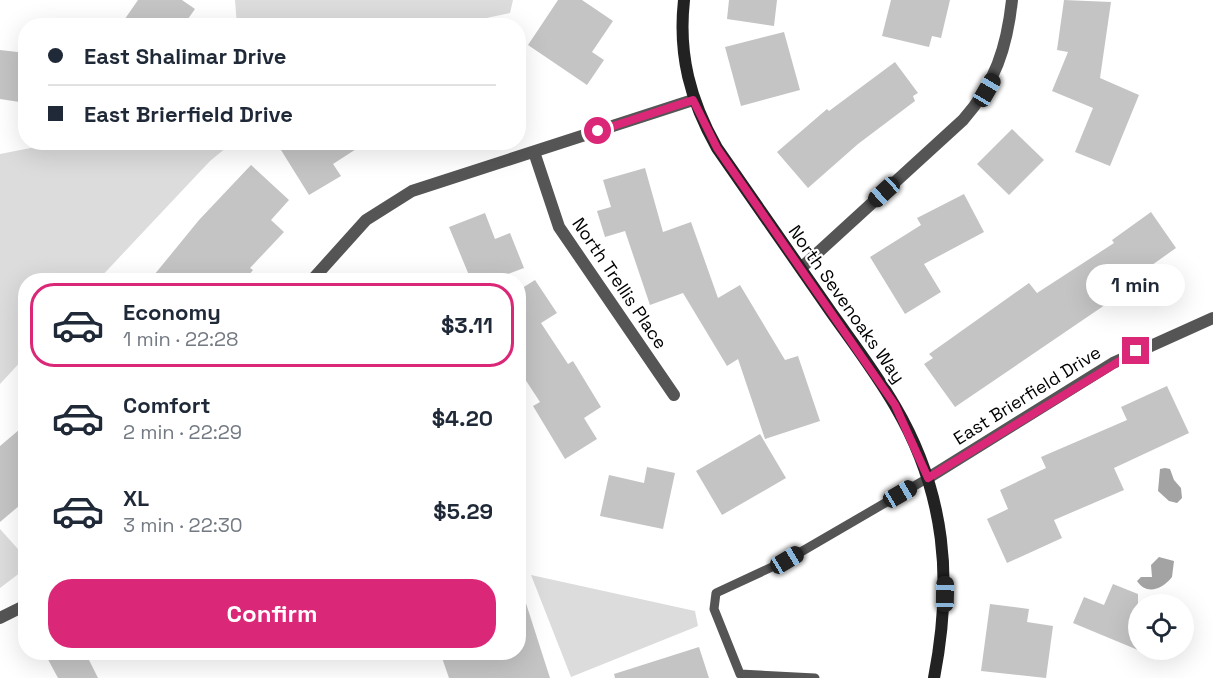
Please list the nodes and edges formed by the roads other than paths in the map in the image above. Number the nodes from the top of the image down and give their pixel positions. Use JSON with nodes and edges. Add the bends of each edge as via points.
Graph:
{"nodes":[{"id":1,"x":684,"y":0,"type":"edge"},
{"id":2,"x":1012,"y":0,"type":"edge"},
{"id":3,"x":693,"y":100,"type":"junction"},
{"id":4,"x":534,"y":152,"type":"junction"},
{"id":5,"x":801,"y":268,"type":"junction"},
{"id":6,"x":318,"y":273,"type":"edge"},
{"id":7,"x":1213,"y":318,"type":"edge"},
{"id":8,"x":674,"y":395,"type":"dead end"},
{"id":9,"x":928,"y":478,"type":"junction"},
{"id":10,"x":18,"y":609,"type":"edge"},
{"id":11,"x":0,"y":618,"type":"edge"},
{"id":12,"x":815,"y":678,"type":"edge"},
{"id":13,"x":934,"y":678,"type":"edge"}],
"edges":[{"from":1,"to":3,"type":"street","name":"North Sevenoaks Way","via":[[682,49]]},
{"from":2,"to":5,"type":"street","via":[[1003,54],[980,101]]},
{"from":3,"to":4,"type":"street"},
{"from":3,"to":5,"type":"street","name":"North Sevenoaks Way","via":[[717,148]]},
{"from":4,"to":6,"type":"street","via":[[437,181],[388,204],[347,238]]},
{"from":4,"to":8,"type":"street","name":"North Trellis Place","via":[[559,227]]},
{"from":5,"to":9,"type":"street","name":"North Sevenoaks Way","via":[[895,405]]},
{"from":7,"to":9,"type":"street","name":"East Brierfield Drive","via":[[1113,363]]},
{"from":9,"to":12,"type":"lane","via":[[787,560],[716,593],[714,609],[740,674]]},
{"from":9,"to":13,"type":"street","name":"North Sevenoaks Way","via":[[940,528],[945,581],[943,634]]},
{"from":10,"to":11,"type":"street"}]}
